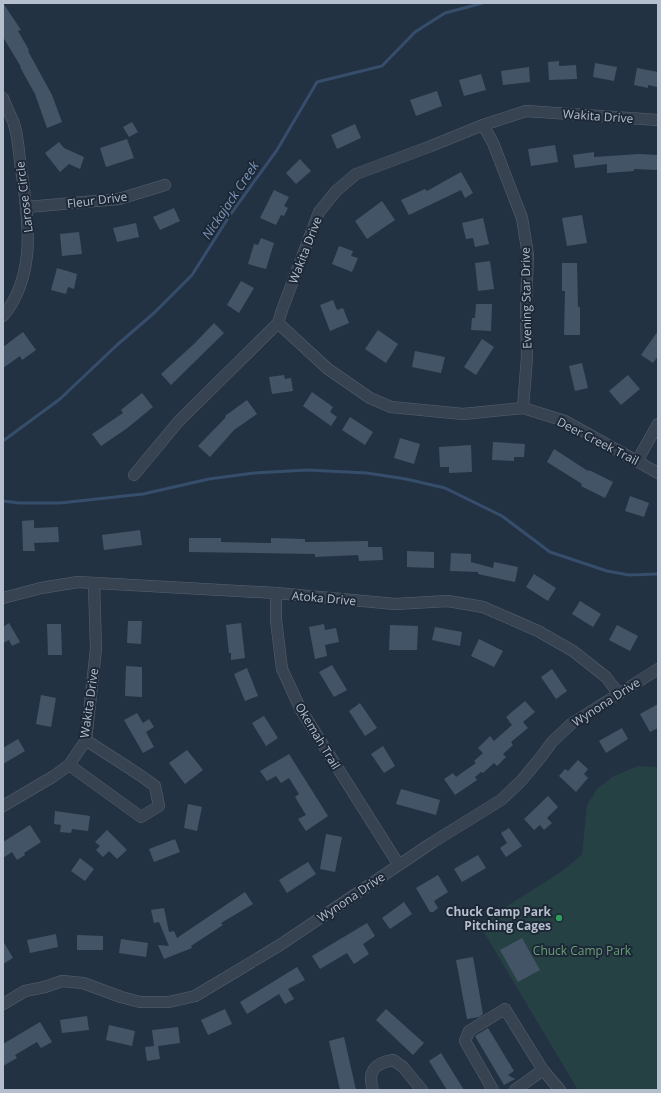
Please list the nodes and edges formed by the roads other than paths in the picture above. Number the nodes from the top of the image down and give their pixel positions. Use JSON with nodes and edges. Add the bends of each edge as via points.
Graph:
{"nodes":[{"id":1,"x":3,"y":98,"type":"edge"},
{"id":2,"x":658,"y":120,"type":"edge"},
{"id":3,"x":483,"y":125,"type":"junction"},
{"id":4,"x":165,"y":185,"type":"dead end"},
{"id":5,"x":27,"y":207,"type":"junction"},
{"id":6,"x":3,"y":316,"type":"edge"},
{"id":7,"x":278,"y":323,"type":"junction"},
{"id":8,"x":523,"y":408,"type":"junction"},
{"id":9,"x":658,"y":424,"type":"edge"},
{"id":10,"x":637,"y":461,"type":"junction"},
{"id":11,"x":658,"y":473,"type":"edge"},
{"id":12,"x":134,"y":476,"type":"dead end"},
{"id":13,"x":94,"y":583,"type":"junction"},
{"id":14,"x":276,"y":594,"type":"junction"},
{"id":15,"x":3,"y":598,"type":"edge"},
{"id":16,"x":658,"y":669,"type":"edge"},
{"id":17,"x":618,"y":693,"type":"junction"},
{"id":18,"x":86,"y":740,"type":"junction"},
{"id":19,"x":69,"y":765,"type":"junction"},
{"id":20,"x":3,"y":806,"type":"edge"},
{"id":21,"x":399,"y":865,"type":"junction"},
{"id":22,"x":3,"y":1004,"type":"edge"},
{"id":23,"x":543,"y":1070,"type":"junction"},
{"id":24,"x":373,"y":1090,"type":"edge"},
{"id":25,"x":422,"y":1090,"type":"edge"},
{"id":26,"x":493,"y":1090,"type":"edge"},
{"id":27,"x":515,"y":1090,"type":"edge"},
{"id":28,"x":560,"y":1090,"type":"edge"}],
"edges":[{"from":1,"to":5,"type":"street","name":"Larose Circle","via":[[14,125]]},
{"from":2,"to":3,"type":"street","name":"Wakita Drive","via":[[526,111]]},
{"from":3,"to":7,"type":"street","name":"Wakita Drive","via":[[356,174],[336,191],[319,212]]},
{"from":3,"to":8,"type":"street","name":"Evening Star Drive","via":[[493,143],[522,218],[528,255],[527,357]]},
{"from":4,"to":5,"type":"street","name":"Fleur Drive","via":[[119,199]]},
{"from":5,"to":6,"type":"street","name":"Larose Circle","via":[[28,260],[19,290]]},
{"from":7,"to":8,"type":"street","name":"Deer Creek Trail","via":[[328,369],[370,398],[391,407],[462,414]]},
{"from":7,"to":12,"type":"street","name":"Wakita Drive","via":[[178,422]]},
{"from":8,"to":10,"type":"street","name":"Deer Creek Trail","via":[[564,421]]},
{"from":9,"to":10,"type":"street"},
{"from":10,"to":11,"type":"street","name":"Deer Creek Trail"},
{"from":13,"to":14,"type":"street","name":"Atoka Drive"},
{"from":13,"to":15,"type":"street","name":"Atoka Drive","via":[[78,582],[41,588]]},
{"from":13,"to":18,"type":"street","name":"Wakita Drive","via":[[96,649]]},
{"from":14,"to":17,"type":"street","name":"Atoka Drive","via":[[395,604],[448,601],[483,607],[538,631],[573,651],[606,677]]},
{"from":14,"to":21,"type":"street","name":"Okemah Trail","via":[[276,620],[282,669],[301,710]]},
{"from":16,"to":17,"type":"street","name":"Wynona Drive"},
{"from":17,"to":21,"type":"street","name":"Wynona Drive","via":[[571,724],[501,800]]},
{"from":18,"to":19,"type":"street","name":"Wakita Drive"},
{"from":18,"to":19,"type":"street","via":[[155,786],[159,806],[141,817]]},
{"from":19,"to":20,"type":"street","name":"Wakita Drive"},
{"from":21,"to":22,"type":"street","name":"Wynona Drive","via":[[280,945],[195,996],[170,1002],[140,1002],[83,983],[62,981],[25,991]]},
{"from":23,"to":26,"type":"street","via":[[505,1009],[469,1031],[465,1041]]},
{"from":23,"to":27,"type":"street"},
{"from":23,"to":28,"type":"street"},
{"from":24,"to":25,"type":"street","via":[[371,1073],[381,1062],[393,1060],[403,1067]]}]}
